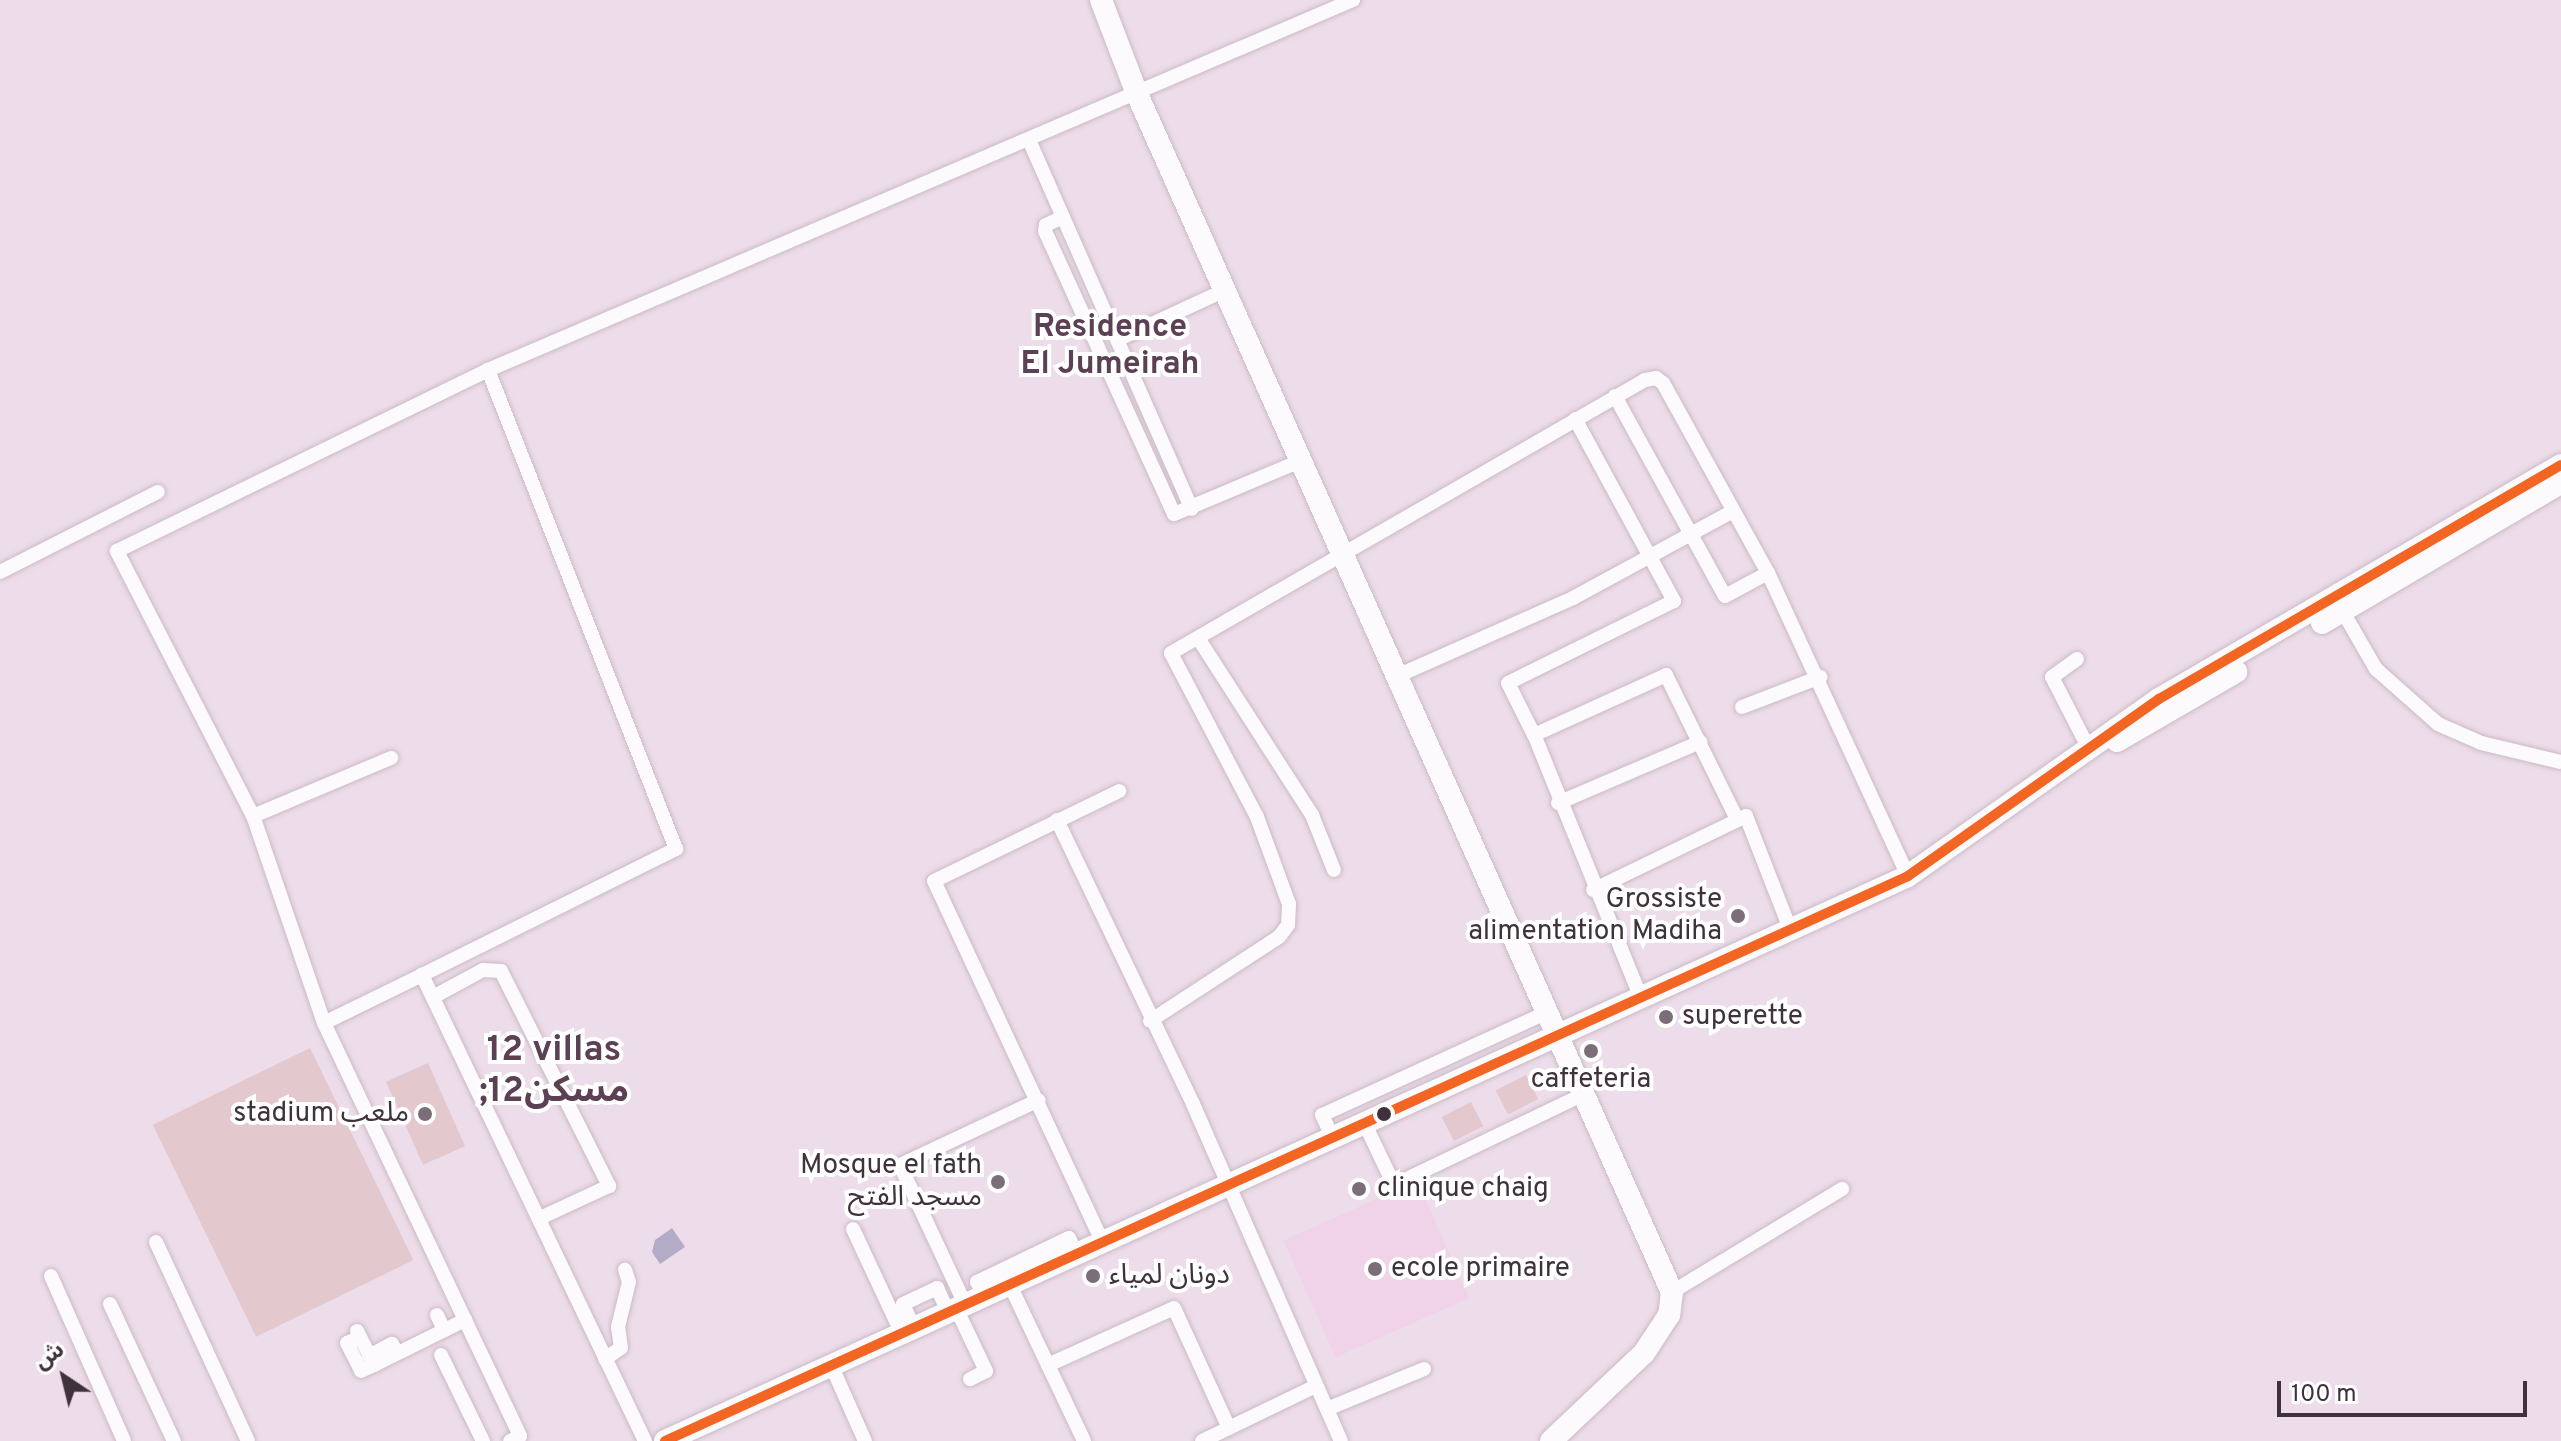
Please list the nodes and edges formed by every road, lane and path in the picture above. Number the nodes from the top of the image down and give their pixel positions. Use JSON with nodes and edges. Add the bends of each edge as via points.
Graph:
{"nodes":[{"id":1,"x":1101,"y":0,"type":"edge"},
{"id":2,"x":1353,"y":0,"type":"edge"},
{"id":3,"x":1137,"y":94,"type":"junction"},
{"id":4,"x":1029,"y":140,"type":"junction"},
{"id":5,"x":1063,"y":217,"type":"junction"},
{"id":6,"x":1225,"y":290,"type":"junction"},
{"id":7,"x":1117,"y":340,"type":"junction"},
{"id":8,"x":488,"y":370,"type":"junction"},
{"id":9,"x":1615,"y":396,"type":"junction"},
{"id":10,"x":1575,"y":419,"type":"junction"},
{"id":11,"x":1300,"y":461,"type":"junction"},
{"id":12,"x":2561,"y":465,"type":"edge"},
{"id":13,"x":2561,"y":483,"type":"edge"},
{"id":14,"x":158,"y":492,"type":"dead end"},
{"id":15,"x":1192,"y":509,"type":"junction"},
{"id":16,"x":1733,"y":511,"type":"junction"},
{"id":17,"x":1694,"y":534,"type":"junction"},
{"id":18,"x":1344,"y":554,"type":"junction"},
{"id":19,"x":1652,"y":558,"type":"junction"},
{"id":20,"x":0,"y":572,"type":"edge"},
{"id":21,"x":1768,"y":573,"type":"junction"},
{"id":22,"x":2339,"y":605,"type":"junction"},
{"id":23,"x":1198,"y":638,"type":"junction"},
{"id":24,"x":2077,"y":659,"type":"dead end"},
{"id":25,"x":1397,"y":676,"type":"junction"},
{"id":26,"x":1820,"y":677,"type":"junction"},
{"id":27,"x":1742,"y":707,"type":"dead end"},
{"id":28,"x":1534,"y":735,"type":"junction"},
{"id":29,"x":1700,"y":742,"type":"junction"},
{"id":30,"x":2090,"y":751,"type":"junction"},
{"id":31,"x":391,"y":758,"type":"dead end"},
{"id":32,"x":2561,"y":762,"type":"edge"},
{"id":33,"x":1119,"y":791,"type":"dead end"},
{"id":34,"x":1558,"y":803,"type":"junction"},
{"id":35,"x":253,"y":816,"type":"junction"},
{"id":36,"x":1737,"y":819,"type":"junction"},
{"id":37,"x":1057,"y":820,"type":"junction"},
{"id":38,"x":1334,"y":870,"type":"dead end"},
{"id":39,"x":1908,"y":876,"type":"junction"},
{"id":40,"x":1593,"y":890,"type":"junction"},
{"id":41,"x":1790,"y":929,"type":"junction"},
{"id":42,"x":422,"y":975,"type":"junction"},
{"id":43,"x":433,"y":997,"type":"junction"},
{"id":44,"x":1641,"y":998,"type":"junction"},
{"id":45,"x":1546,"y":1013,"type":"junction"},
{"id":46,"x":1150,"y":1021,"type":"junction"},
{"id":47,"x":324,"y":1023,"type":"junction"},
{"id":48,"x":1557,"y":1035,"type":"junction"},
{"id":49,"x":1586,"y":1093,"type":"junction"},
{"id":50,"x":1039,"y":1100,"type":"junction"},
{"id":51,"x":1363,"y":1120,"type":"junction"},
{"id":52,"x":1331,"y":1134,"type":"junction"},
{"id":53,"x":1228,"y":1181,"type":"junction"},
{"id":54,"x":1842,"y":1189,"type":"dead end"},
{"id":55,"x":540,"y":1218,"type":"junction"},
{"id":56,"x":853,"y":1229,"type":"dead end"},
{"id":57,"x":1102,"y":1241,"type":"junction"},
{"id":58,"x":156,"y":1242,"type":"dead end"},
{"id":59,"x":1076,"y":1253,"type":"junction"},
{"id":60,"x":625,"y":1270,"type":"dead end"},
{"id":61,"x":51,"y":1276,"type":"dead end"},
{"id":62,"x":1009,"y":1283,"type":"junction"},
{"id":63,"x":1672,"y":1292,"type":"junction"},
{"id":64,"x":110,"y":1304,"type":"dead end"},
{"id":65,"x":963,"y":1305,"type":"junction"},
{"id":66,"x":437,"y":1315,"type":"dead end"},
{"id":67,"x":465,"y":1320,"type":"junction"},
{"id":68,"x":444,"y":1330,"type":"junction"},
{"id":69,"x":908,"y":1331,"type":"junction"},
{"id":70,"x":358,"y":1334,"type":"dead end"},
{"id":71,"x":441,"y":1355,"type":"dead end"},
{"id":72,"x":605,"y":1359,"type":"junction"},
{"id":73,"x":1048,"y":1365,"type":"junction"},
{"id":74,"x":832,"y":1367,"type":"junction"},
{"id":75,"x":1424,"y":1369,"type":"dead end"},
{"id":76,"x":970,"y":1379,"type":"dead end"},
{"id":77,"x":1316,"y":1386,"type":"junction"},
{"id":78,"x":1327,"y":1409,"type":"junction"},
{"id":79,"x":1229,"y":1428,"type":"junction"},
{"id":80,"x":124,"y":1441,"type":"edge"},
{"id":81,"x":174,"y":1441,"type":"edge"},
{"id":82,"x":248,"y":1441,"type":"edge"},
{"id":83,"x":483,"y":1441,"type":"edge"},
{"id":84,"x":510,"y":1441,"type":"edge"},
{"id":85,"x":645,"y":1441,"type":"edge"},
{"id":86,"x":665,"y":1441,"type":"edge"},
{"id":87,"x":865,"y":1441,"type":"edge"},
{"id":88,"x":1084,"y":1441,"type":"edge"},
{"id":89,"x":1202,"y":1441,"type":"edge"},
{"id":90,"x":1341,"y":1441,"type":"edge"},
{"id":91,"x":1551,"y":1441,"type":"edge"}],
"edges":[{"from":1,"to":3,"type":"main road"},
{"from":2,"to":3,"type":"street"},
{"from":3,"to":4,"type":"street"},
{"from":3,"to":6,"type":"main road"},
{"from":4,"to":5,"type":"street"},
{"from":4,"to":8,"type":"street"},
{"from":5,"to":7,"type":"street"},
{"from":5,"to":15,"type":"street","via":[[1046,225],[1045,231],[1173,513]]},
{"from":6,"to":7,"type":"street"},
{"from":6,"to":11,"type":"main road"},
{"from":7,"to":15,"type":"street"},
{"from":8,"to":35,"type":"street","via":[[117,551]]},
{"from":8,"to":42,"type":"street","via":[[676,849]]},
{"from":9,"to":10,"type":"street"},
{"from":9,"to":16,"type":"street","via":[[1645,380],[1663,383]]},
{"from":9,"to":17,"type":"street"},
{"from":10,"to":18,"type":"street"},
{"from":10,"to":19,"type":"street"},
{"from":11,"to":15,"type":"street"},
{"from":11,"to":18,"type":"main road"},
{"from":12,"to":22,"type":"main road"},
{"from":13,"to":22,"type":"main road"},
{"from":14,"to":20,"type":"street"},
{"from":16,"to":17,"type":"street"},
{"from":16,"to":21,"type":"street"},
{"from":17,"to":19,"type":"street"},
{"from":17,"to":21,"type":"street","via":[[1725,596]]},
{"from":18,"to":23,"type":"street"},
{"from":18,"to":25,"type":"main road"},
{"from":19,"to":25,"type":"street"},
{"from":19,"to":28,"type":"street","via":[[1674,601],[1508,683]]},
{"from":21,"to":26,"type":"street"},
{"from":22,"to":30,"type":"main road","via":[[2159,699]]},
{"from":22,"to":32,"type":"street","via":[[2376,669],[2438,724],[2481,743]]},
{"from":23,"to":38,"type":"street","via":[[1312,815]]},
{"from":23,"to":46,"type":"street","via":[[1171,653],[1257,817],[1289,904],[1288,925],[1279,937]]},
{"from":24,"to":30,"type":"street","via":[[2052,677]]},
{"from":25,"to":45,"type":"main road"},
{"from":26,"to":27,"type":"street"},
{"from":26,"to":39,"type":"street"},
{"from":28,"to":29,"type":"street","via":[[1666,675]]},
{"from":28,"to":34,"type":"street"},
{"from":29,"to":34,"type":"street"},
{"from":29,"to":36,"type":"street"},
{"from":30,"to":39,"type":"main road"},
{"from":31,"to":35,"type":"street"},
{"from":33,"to":37,"type":"street"},
{"from":34,"to":40,"type":"street"},
{"from":35,"to":47,"type":"street"},
{"from":36,"to":40,"type":"street"},
{"from":36,"to":41,"type":"street","via":[[1746,816]]},
{"from":37,"to":46,"type":"street"},
{"from":37,"to":50,"type":"street","via":[[934,881]]},
{"from":39,"to":41,"type":"main road"},
{"from":40,"to":44,"type":"street"},
{"from":41,"to":44,"type":"main road"},
{"from":42,"to":43,"type":"street"},
{"from":42,"to":47,"type":"street"},
{"from":43,"to":55,"type":"street"},
{"from":43,"to":55,"type":"street","via":[[483,970],[501,971],[609,1186]]},
{"from":44,"to":48,"type":"main road"},
{"from":45,"to":48,"type":"main road"},
{"from":45,"to":52,"type":"street","via":[[1322,1115]]},
{"from":46,"to":53,"type":"street"},
{"from":47,"to":67,"type":"street"},
{"from":48,"to":49,"type":"main road"},
{"from":48,"to":51,"type":"main road"},
{"from":49,"to":51,"type":"street","via":[[1394,1185]]},
{"from":49,"to":63,"type":"main road"},
{"from":50,"to":57,"type":"street"},
{"from":50,"to":65,"type":"street","via":[[900,1165]]},
{"from":51,"to":52,"type":"main road"},
{"from":52,"to":53,"type":"main road"},
{"from":53,"to":57,"type":"main road"},
{"from":53,"to":77,"type":"street"},
{"from":54,"to":63,"type":"street"},
{"from":55,"to":72,"type":"street"},
{"from":56,"to":69,"type":"street"},
{"from":57,"to":59,"type":"main road"},
{"from":58,"to":82,"type":"street"},
{"from":59,"to":62,"type":"main road"},
{"from":59,"to":65,"type":"street","via":[[1069,1238],[977,1282]]},
{"from":60,"to":72,"type":"street","via":[[629,1282],[618,1327],[621,1348]]},
{"from":61,"to":80,"type":"street"},
{"from":62,"to":65,"type":"main road"},
{"from":62,"to":73,"type":"street"},
{"from":63,"to":91,"type":"main road","via":[[1669,1315],[1644,1353]]},
{"from":64,"to":81,"type":"street"},
{"from":65,"to":69,"type":"main road"},
{"from":65,"to":76,"type":"street","via":[[986,1371]]},
{"from":66,"to":68,"type":"street"},
{"from":67,"to":68,"type":"street"},
{"from":67,"to":84,"type":"street","via":[[520,1436]]},
{"from":68,"to":70,"type":"street","via":[[397,1353],[392,1344],[371,1360]]},
{"from":69,"to":74,"type":"main road"},
{"from":71,"to":83,"type":"street"},
{"from":72,"to":85,"type":"street"},
{"from":73,"to":79,"type":"street","via":[[1174,1308]]},
{"from":73,"to":88,"type":"street"},
{"from":74,"to":86,"type":"main road"},
{"from":74,"to":87,"type":"street"},
{"from":75,"to":78,"type":"street"},
{"from":77,"to":78,"type":"street"},
{"from":77,"to":79,"type":"street"},
{"from":78,"to":90,"type":"street"},
{"from":79,"to":89,"type":"street"}]}
